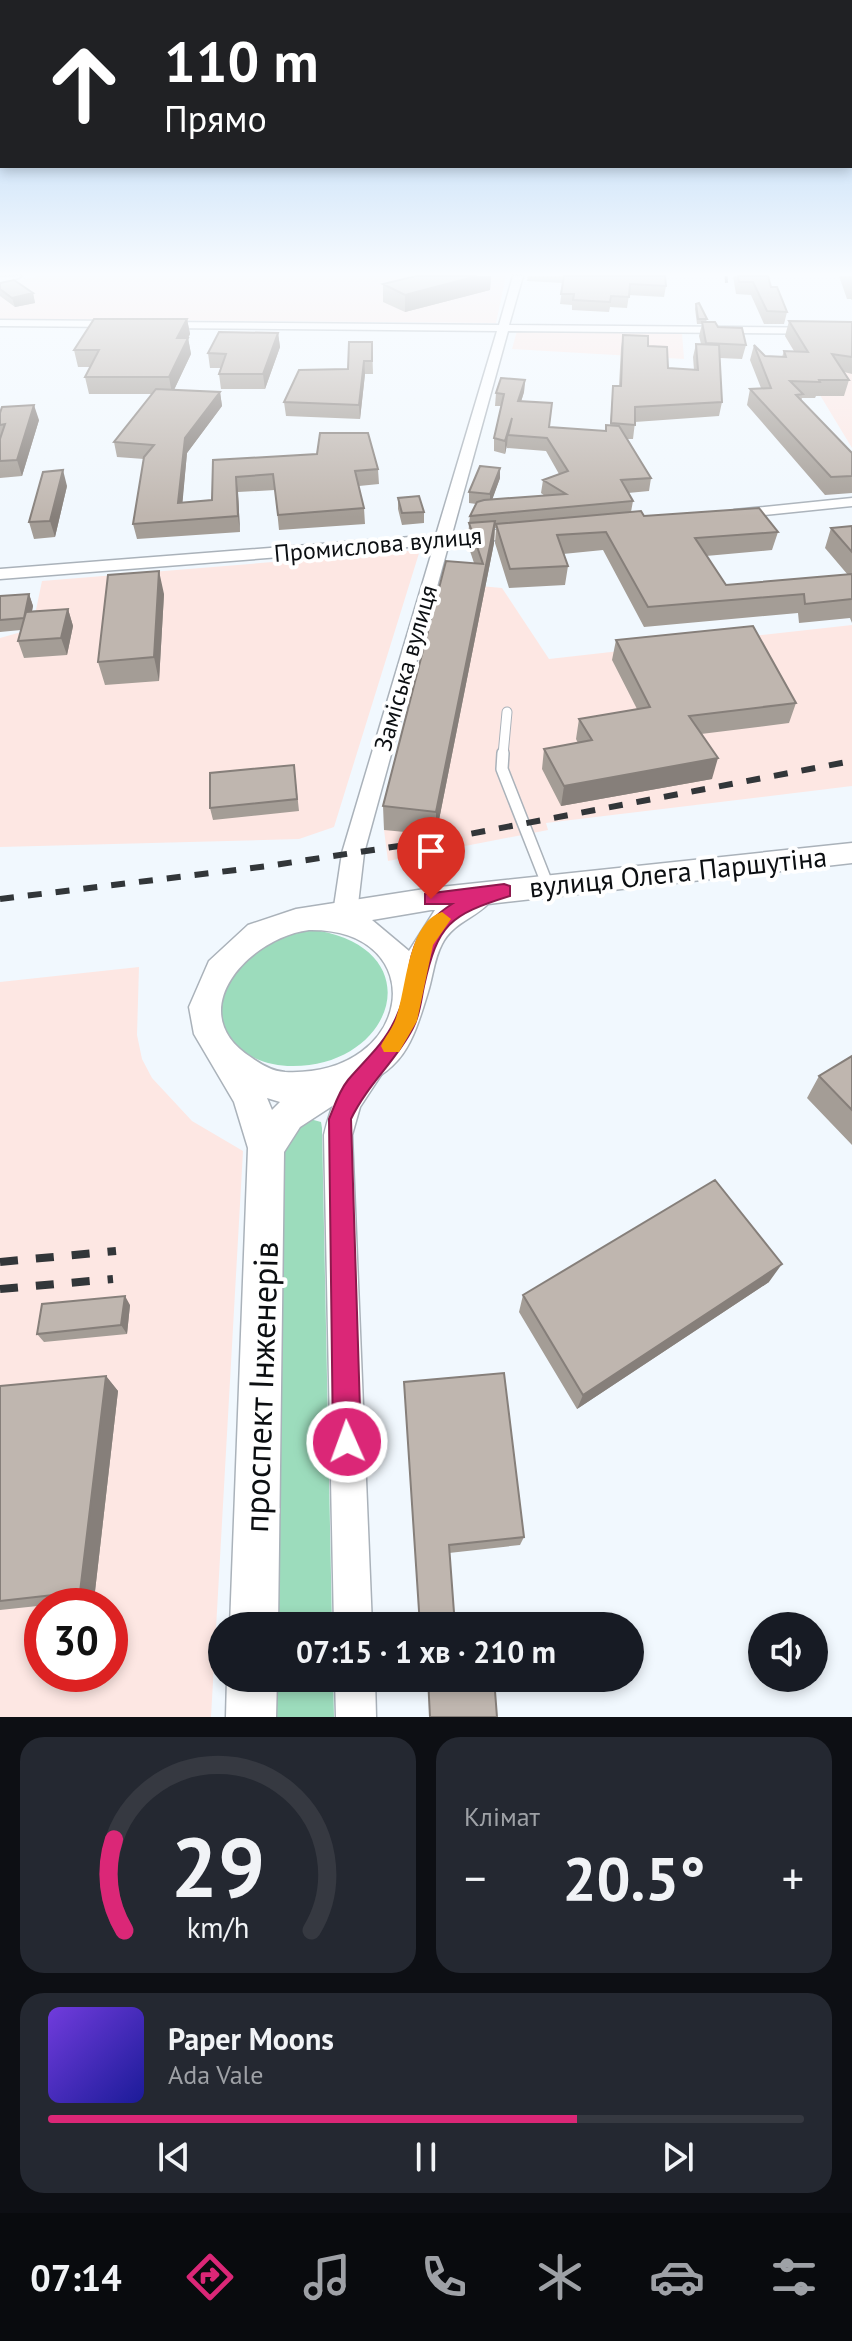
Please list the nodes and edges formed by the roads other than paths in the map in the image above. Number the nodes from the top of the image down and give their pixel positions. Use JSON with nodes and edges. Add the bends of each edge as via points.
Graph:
{"nodes":[{"id":1,"x":497,"y":356,"type":"edge"},
{"id":2,"x":852,"y":502,"type":"edge"},
{"id":3,"x":718,"y":516,"type":"edge"},
{"id":4,"x":519,"y":533,"type":"edge"},
{"id":5,"x":442,"y":540,"type":"junction"},
{"id":6,"x":0,"y":574,"type":"edge"},
{"id":7,"x":507,"y":712,"type":"dead end"},
{"id":8,"x":852,"y":853,"type":"edge"},
{"id":9,"x":548,"y":886,"type":"junction"},
{"id":10,"x":504,"y":891,"type":"junction"},
{"id":11,"x":336,"y":918,"type":"junction"},
{"id":12,"x":410,"y":1002,"type":"junction"},
{"id":13,"x":391,"y":1047,"type":"junction"},
{"id":14,"x":228,"y":1061,"type":"junction"},
{"id":15,"x":345,"y":1080,"type":"junction"},
{"id":16,"x":266,"y":1148,"type":"junction"},
{"id":17,"x":254,"y":1612,"type":"edge"},
{"id":18,"x":353,"y":1612,"type":"edge"},
{"id":19,"x":252,"y":1692,"type":"edge"},
{"id":20,"x":355,"y":1692,"type":"edge"},
{"id":21,"x":251,"y":1717,"type":"edge"},
{"id":22,"x":356,"y":1717,"type":"edge"}],
"edges":[{"from":1,"to":5,"type":"street","name":"Заміська вулиця"},
{"from":2,"to":3,"type":"street"},
{"from":4,"to":5,"type":"street","name":"Промислова вулиця"},
{"from":5,"to":6,"type":"street","name":"Промислова вулиця"},
{"from":5,"to":11,"type":"street","name":"Заміська вулиця"},
{"from":7,"to":9,"type":"lane","via":[[502,769]]},
{"from":8,"to":9,"type":"street","name":"вулиця Олега Паршутіна"},
{"from":9,"to":10,"type":"street","name":"вулиця Олега Паршутіна"},
{"from":10,"to":11,"type":"street","name":"вулиця Олега Паршутіна"},
{"from":10,"to":12,"type":"street","name":"вулиця Олега Паршутіна","via":[[472,901],[437,924],[424,943]]},
{"from":11,"to":12,"type":"street","via":[[372,934],[394,952],[407,975]]},
{"from":11,"to":14,"type":"street","via":[[288,922],[255,935],[228,956],[211,983],[206,1014],[210,1034]]},
{"from":12,"to":13,"type":"street"},
{"from":13,"to":15,"type":"street"},
{"from":13,"to":18,"type":"street","via":[[353,1090],[338,1135]]},
{"from":14,"to":15,"type":"street","via":[[257,1080],[281,1087],[319,1087]]},
{"from":14,"to":16,"type":"street","name":"проспект Інженерів","via":[[248,1095]]},
{"from":15,"to":16,"type":"street","via":[[288,1116]]},
{"from":16,"to":17,"type":"street","name":"проспект Інженерів"},
{"from":19,"to":21,"type":"street"},
{"from":20,"to":22,"type":"street"}]}
